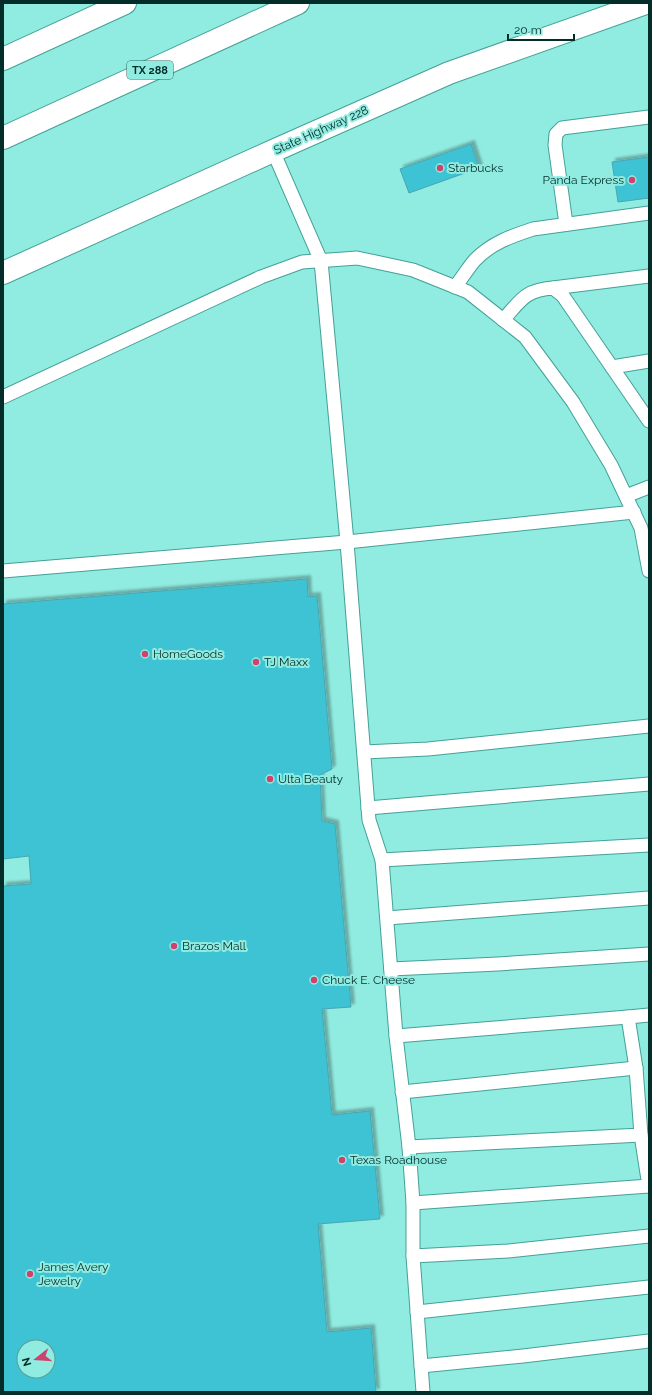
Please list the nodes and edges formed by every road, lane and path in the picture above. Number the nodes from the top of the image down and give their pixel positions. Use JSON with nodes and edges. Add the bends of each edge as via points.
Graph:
{"nodes":[{"id":1,"x":125,"y":3,"type":"edge"},
{"id":2,"x":298,"y":3,"type":"edge"},
{"id":3,"x":646,"y":3,"type":"edge"},
{"id":4,"x":3,"y":59,"type":"edge"},
{"id":5,"x":649,"y":117,"type":"edge"},
{"id":6,"x":3,"y":138,"type":"edge"},
{"id":7,"x":273,"y":151,"type":"junction"},
{"id":8,"x":649,"y":213,"type":"edge"},
{"id":9,"x":566,"y":224,"type":"junction"},
{"id":10,"x":321,"y":261,"type":"junction"},
{"id":11,"x":3,"y":273,"type":"edge"},
{"id":12,"x":649,"y":276,"type":"edge"},
{"id":13,"x":455,"y":287,"type":"junction"},
{"id":14,"x":553,"y":288,"type":"junction"},
{"id":15,"x":503,"y":320,"type":"junction"},
{"id":16,"x":649,"y":361,"type":"edge"},
{"id":17,"x":612,"y":367,"type":"junction"},
{"id":18,"x":3,"y":397,"type":"edge"},
{"id":19,"x":649,"y":421,"type":"edge"},
{"id":20,"x":649,"y":487,"type":"edge"},
{"id":21,"x":626,"y":496,"type":"junction"},
{"id":22,"x":634,"y":512,"type":"junction"},
{"id":23,"x":347,"y":542,"type":"junction"},
{"id":24,"x":3,"y":571,"type":"edge"},
{"id":25,"x":649,"y":571,"type":"edge"},
{"id":26,"x":649,"y":726,"type":"edge"},
{"id":27,"x":364,"y":752,"type":"junction"},
{"id":28,"x":649,"y":784,"type":"edge"},
{"id":29,"x":368,"y":808,"type":"junction"},
{"id":30,"x":649,"y":845,"type":"edge"},
{"id":31,"x":382,"y":860,"type":"junction"},
{"id":32,"x":649,"y":898,"type":"edge"},
{"id":33,"x":387,"y":918,"type":"junction"},
{"id":34,"x":649,"y":954,"type":"edge"},
{"id":35,"x":391,"y":969,"type":"junction"},
{"id":36,"x":649,"y":1015,"type":"edge"},
{"id":37,"x":628,"y":1017,"type":"junction"},
{"id":38,"x":396,"y":1036,"type":"junction"},
{"id":39,"x":636,"y":1068,"type":"junction"},
{"id":40,"x":402,"y":1092,"type":"junction"},
{"id":41,"x":641,"y":1135,"type":"junction"},
{"id":42,"x":409,"y":1147,"type":"junction"},
{"id":43,"x":649,"y":1186,"type":"edge"},
{"id":44,"x":412,"y":1204,"type":"junction"},
{"id":45,"x":649,"y":1236,"type":"edge"},
{"id":46,"x":413,"y":1256,"type":"junction"},
{"id":47,"x":649,"y":1287,"type":"edge"},
{"id":48,"x":417,"y":1312,"type":"junction"},
{"id":49,"x":649,"y":1341,"type":"edge"},
{"id":50,"x":421,"y":1366,"type":"junction"},
{"id":51,"x":423,"y":1392,"type":"edge"}],
"edges":[{"from":1,"to":4,"type":"main road"},
{"from":2,"to":6,"type":"main road","number":"TX 288"},
{"from":3,"to":7,"type":"main road","name":"State Highway 228","via":[[449,73]]},
{"from":5,"to":9,"type":"lane","via":[[562,128],[556,134],[555,145]]},
{"from":7,"to":10,"type":"lane"},
{"from":7,"to":11,"type":"main road","name":"State Highway 228"},
{"from":8,"to":9,"type":"lane"},
{"from":9,"to":13,"type":"lane","via":[[533,229],[498,242],[476,260]]},
{"from":10,"to":13,"type":"lane","via":[[357,258],[413,270]]},
{"from":10,"to":18,"type":"lane","via":[[302,262],[261,277]]},
{"from":10,"to":23,"type":"lane"},
{"from":12,"to":14,"type":"lane"},
{"from":13,"to":15,"type":"lane","via":[[468,292]]},
{"from":14,"to":15,"type":"lane","via":[[539,289],[524,297]]},
{"from":14,"to":17,"type":"lane","via":[[563,296]]},
{"from":15,"to":21,"type":"lane","via":[[525,337],[573,402],[611,465]]},
{"from":16,"to":17,"type":"lane"},
{"from":17,"to":19,"type":"lane"},
{"from":20,"to":21,"type":"lane"},
{"from":21,"to":22,"type":"lane"},
{"from":22,"to":23,"type":"lane"},
{"from":22,"to":25,"type":"lane","via":[[641,528]]},
{"from":23,"to":24,"type":"lane"},
{"from":23,"to":27,"type":"lane"},
{"from":26,"to":27,"type":"lane","via":[[428,749]]},
{"from":27,"to":29,"type":"lane"},
{"from":28,"to":29,"type":"lane"},
{"from":29,"to":31,"type":"lane","via":[[369,820]]},
{"from":30,"to":31,"type":"lane"},
{"from":31,"to":33,"type":"lane"},
{"from":32,"to":33,"type":"lane"},
{"from":33,"to":35,"type":"lane"},
{"from":34,"to":35,"type":"lane"},
{"from":35,"to":38,"type":"lane"},
{"from":36,"to":37,"type":"lane"},
{"from":37,"to":38,"type":"lane"},
{"from":37,"to":39,"type":"lane"},
{"from":38,"to":40,"type":"lane"},
{"from":39,"to":40,"type":"lane"},
{"from":39,"to":41,"type":"lane"},
{"from":40,"to":42,"type":"lane"},
{"from":41,"to":42,"type":"lane"},
{"from":41,"to":43,"type":"lane"},
{"from":42,"to":44,"type":"lane"},
{"from":43,"to":44,"type":"lane"},
{"from":44,"to":46,"type":"lane"},
{"from":45,"to":46,"type":"lane","via":[[508,1251]]},
{"from":46,"to":48,"type":"lane"},
{"from":47,"to":48,"type":"lane"},
{"from":48,"to":50,"type":"lane"},
{"from":49,"to":50,"type":"lane"},
{"from":50,"to":51,"type":"lane"}]}
